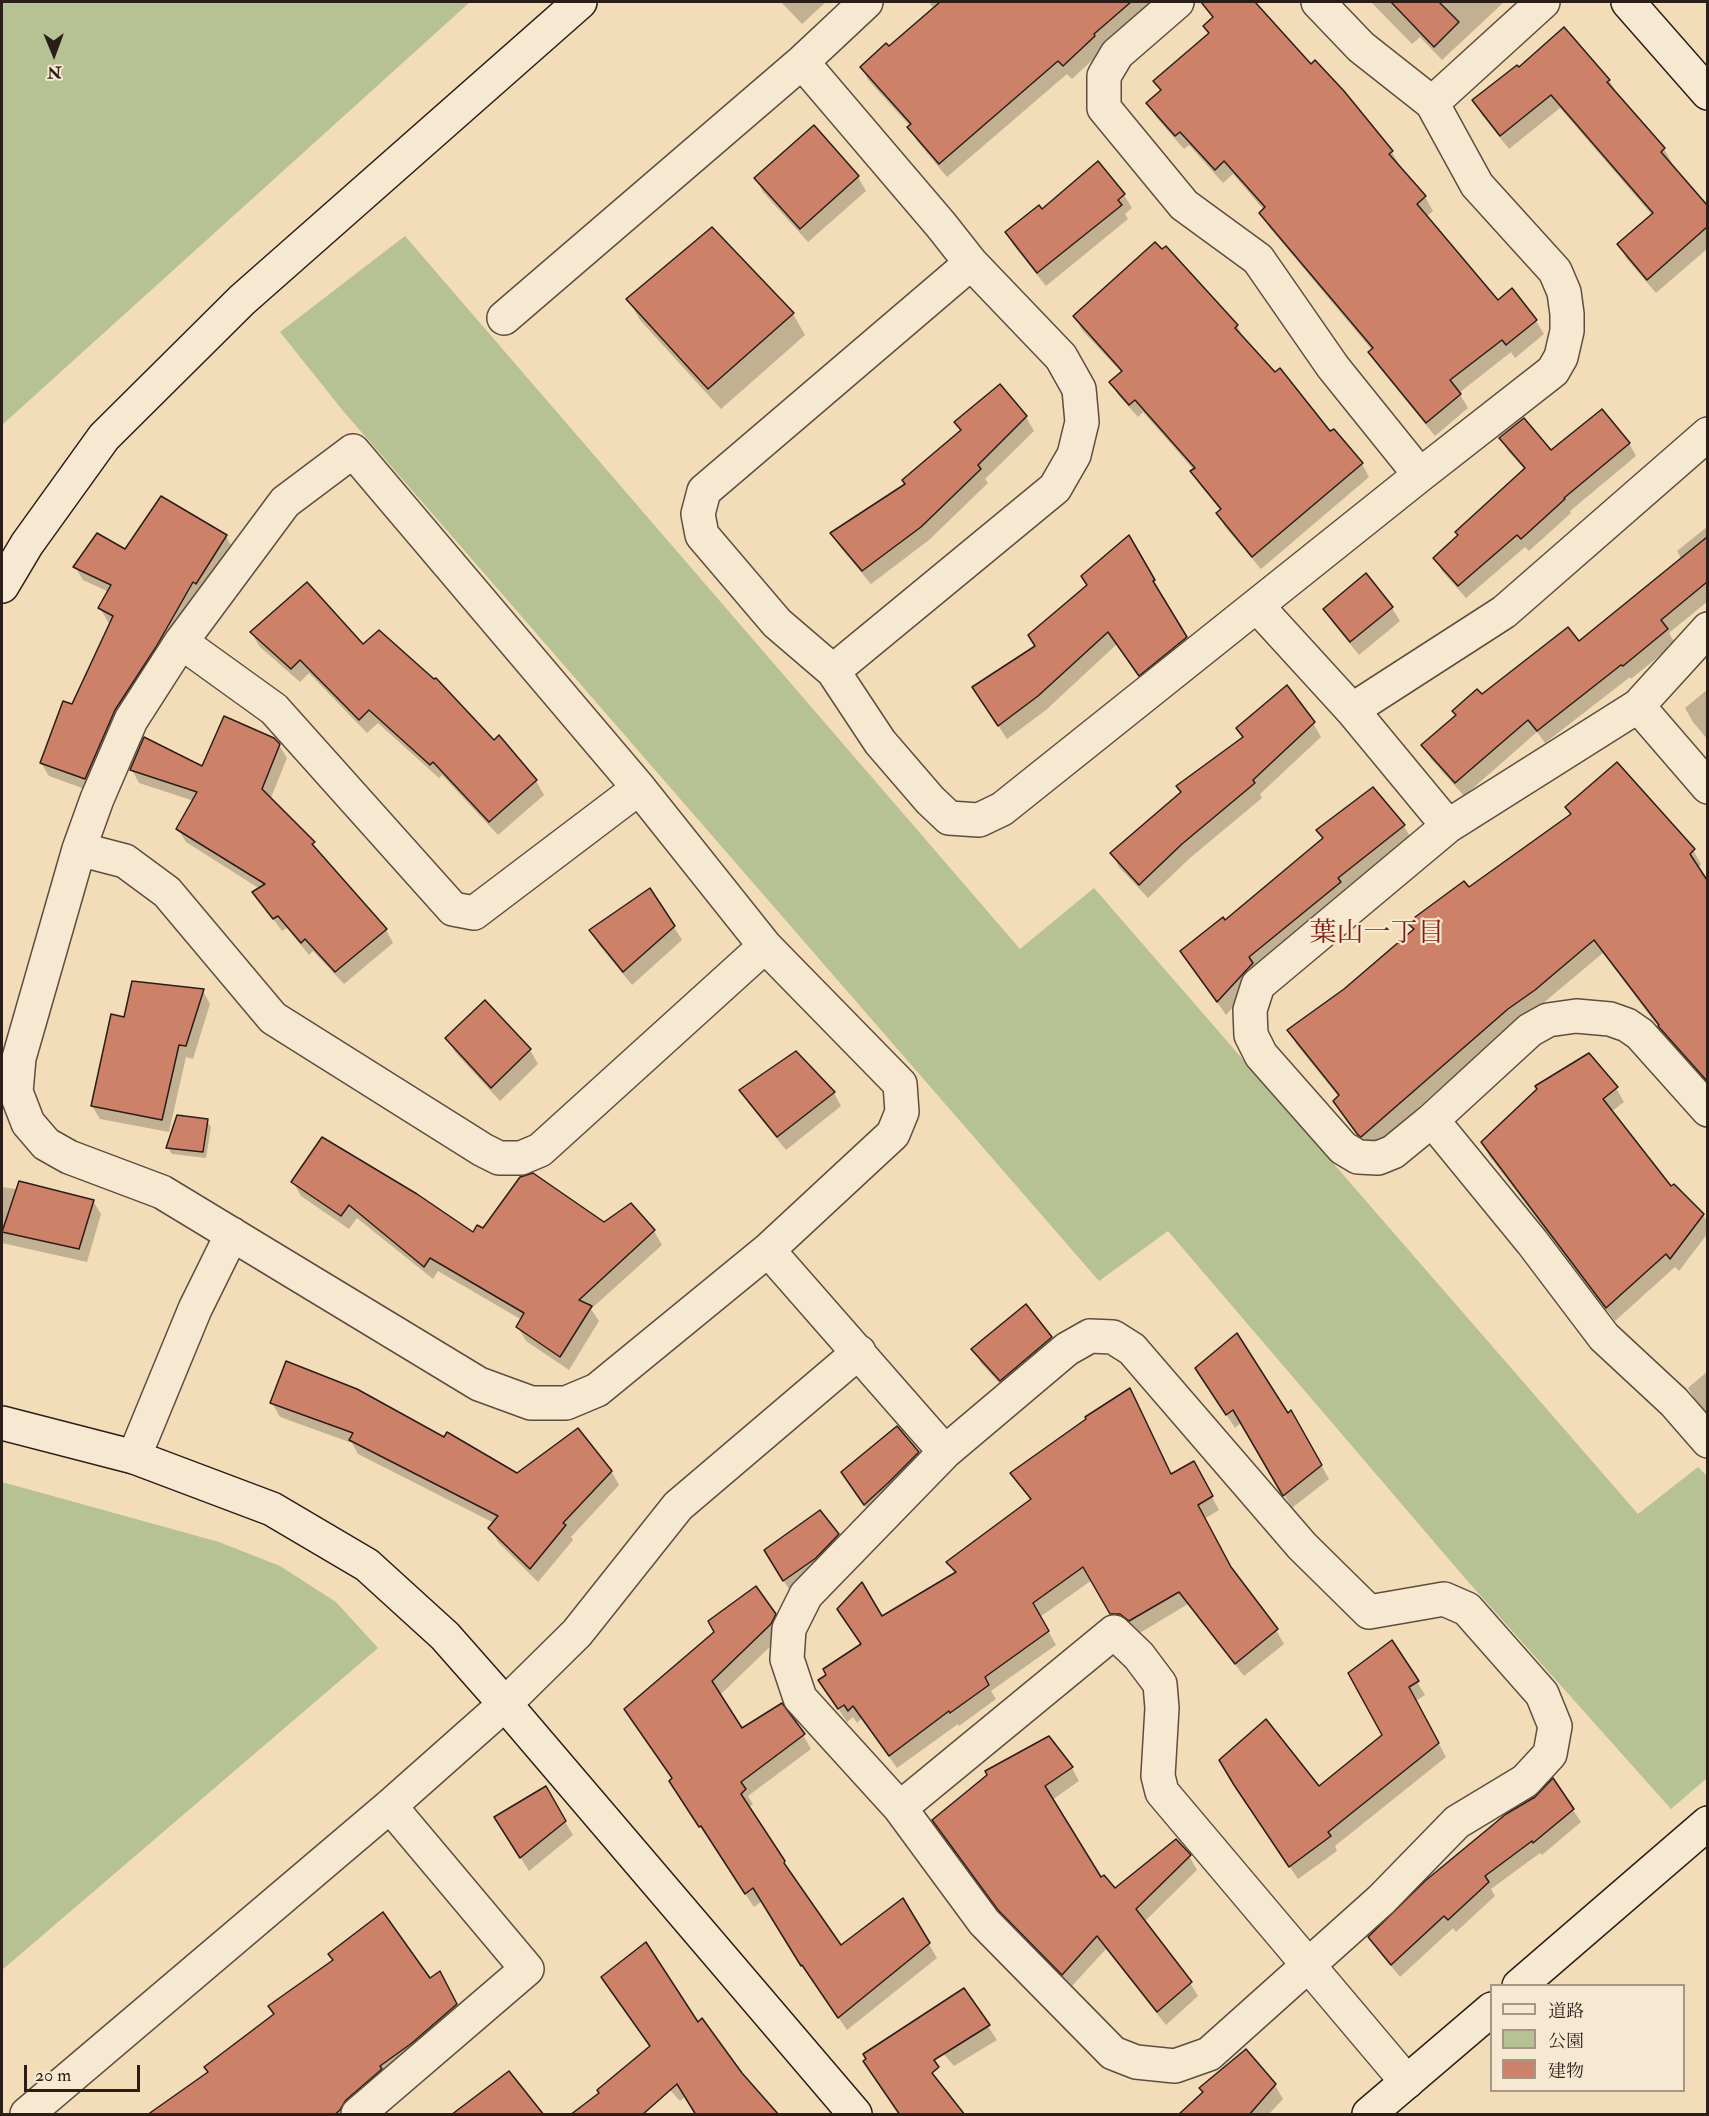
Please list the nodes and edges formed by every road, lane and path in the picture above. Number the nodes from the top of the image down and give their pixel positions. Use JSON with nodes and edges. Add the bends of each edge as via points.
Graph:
{"nodes":[{"id":1,"x":580,"y":2,"type":"edge"},
{"id":2,"x":866,"y":2,"type":"edge"},
{"id":3,"x":1177,"y":2,"type":"edge"},
{"id":4,"x":1318,"y":2,"type":"edge"},
{"id":5,"x":1543,"y":2,"type":"edge"},
{"id":6,"x":1628,"y":2,"type":"edge"},
{"id":7,"x":802,"y":62,"type":"junction"},
{"id":8,"x":1707,"y":93,"type":"edge"},
{"id":9,"x":1432,"y":103,"type":"junction"},
{"id":10,"x":971,"y":263,"type":"junction"},
{"id":11,"x":504,"y":318,"type":"dead end"},
{"id":12,"x":1707,"y":434,"type":"edge"},
{"id":13,"x":1420,"y":475,"type":"junction"},
{"id":14,"x":2,"y":586,"type":"edge"},
{"id":15,"x":1257,"y":606,"type":"junction"},
{"id":16,"x":1707,"y":629,"type":"edge"},
{"id":17,"x":181,"y":642,"type":"junction"},
{"id":18,"x":833,"y":671,"type":"junction"},
{"id":19,"x":1638,"y":706,"type":"junction"},
{"id":20,"x":1352,"y":710,"type":"junction"},
{"id":21,"x":639,"y":788,"type":"junction"},
{"id":22,"x":1707,"y":788,"type":"edge"},
{"id":23,"x":1448,"y":826,"type":"junction"},
{"id":24,"x":79,"y":849,"type":"junction"},
{"id":25,"x":765,"y":946,"type":"junction"},
{"id":26,"x":1707,"y":1110,"type":"edge"},
{"id":27,"x":1432,"y":1120,"type":"junction"},
{"id":28,"x":232,"y":1234,"type":"junction"},
{"id":29,"x":768,"y":1250,"type":"junction"},
{"id":30,"x":859,"y":1352,"type":"junction"},
{"id":31,"x":2,"y":1423,"type":"edge"},
{"id":32,"x":1707,"y":1442,"type":"edge"},
{"id":33,"x":945,"y":1452,"type":"junction"},
{"id":34,"x":134,"y":1457,"type":"junction"},
{"id":35,"x":505,"y":1704,"type":"junction"},
{"id":36,"x":390,"y":1806,"type":"junction"},
{"id":37,"x":900,"y":1808,"type":"junction"},
{"id":38,"x":1707,"y":1823,"type":"edge"},
{"id":39,"x":1308,"y":1966,"type":"junction"},
{"id":40,"x":1521,"y":1984,"type":"edge"},
{"id":41,"x":1490,"y":2010,"type":"edge"},
{"id":42,"x":1407,"y":2082,"type":"junction"},
{"id":43,"x":27,"y":2115,"type":"edge"},
{"id":44,"x":358,"y":2115,"type":"edge"},
{"id":45,"x":855,"y":2115,"type":"edge"},
{"id":46,"x":1369,"y":2115,"type":"edge"}],
"edges":[{"from":1,"to":14,"type":"street","via":[[242,300],[104,437],[27,544]]},
{"from":2,"to":7,"type":"street"},
{"from":3,"to":13,"type":"street","via":[[1117,54],[1104,76],[1104,108],[1184,205],[1258,259],[1334,367]]},
{"from":4,"to":9,"type":"street","via":[[1360,47]]},
{"from":5,"to":9,"type":"street"},
{"from":6,"to":8,"type":"street"},
{"from":7,"to":10,"type":"street"},
{"from":7,"to":11,"type":"street"},
{"from":9,"to":13,"type":"street","via":[[1477,184],[1555,271],[1564,292],[1567,331],[1553,371]]},
{"from":10,"to":18,"type":"street","via":[[1061,357],[1079,389],[1082,422],[1074,455],[1055,488]]},
{"from":10,"to":18,"type":"street","via":[[704,491],[698,514],[702,535],[777,623]]},
{"from":12,"to":20,"type":"street","via":[[1504,612]]},
{"from":13,"to":15,"type":"street"},
{"from":15,"to":18,"type":"street","via":[[1002,809],[979,820],[950,818],[930,800],[880,742]]},
{"from":15,"to":20,"type":"street"},
{"from":16,"to":19,"type":"street"},
{"from":17,"to":21,"type":"street","via":[[274,709],[453,909],[474,913]]},
{"from":17,"to":21,"type":"street","via":[[285,502],[353,452]]},
{"from":17,"to":24,"type":"street","via":[[131,720]]},
{"from":19,"to":22,"type":"street"},
{"from":19,"to":23,"type":"street"},
{"from":20,"to":23,"type":"street"},
{"from":21,"to":25,"type":"street"},
{"from":23,"to":27,"type":"street","via":[[1258,985],[1250,1010],[1251,1035],[1261,1055],[1343,1148],[1358,1157],[1378,1158],[1393,1152]]},
{"from":24,"to":25,"type":"street","via":[[125,861],[167,892],[273,1018],[499,1158],[521,1158],[540,1150]]},
{"from":24,"to":28,"type":"street","via":[[19,1058],[16,1092],[28,1123],[46,1144],[69,1157],[162,1192]]},
{"from":25,"to":29,"type":"street","via":[[900,1084],[902,1112],[893,1134]]},
{"from":26,"to":27,"type":"street","via":[[1627,1024],[1576,1016],[1548,1020],[1530,1030]]},
{"from":27,"to":32,"type":"street","via":[[1604,1337],[1674,1402]]},
{"from":28,"to":29,"type":"street","via":[[479,1384],[531,1403],[566,1403],[597,1390]]},
{"from":28,"to":34,"type":"street","via":[[195,1309]]},
{"from":29,"to":30,"type":"street"},
{"from":30,"to":33,"type":"street"},
{"from":30,"to":35,"type":"street","via":[[678,1506],[577,1633]]},
{"from":31,"to":34,"type":"street"},
{"from":33,"to":37,"type":"street","via":[[806,1595],[789,1629],[787,1659],[800,1698]]},
{"from":33,"to":39,"type":"street","via":[[1067,1348],[1090,1336],[1113,1337],[1132,1349],[1302,1546],[1369,1612],[1444,1599],[1467,1609],[1542,1694],[1556,1726],[1550,1754],[1525,1781],[1457,1822],[1381,1900]]},
{"from":34,"to":35,"type":"street","via":[[272,1509],[367,1565],[445,1636]]},
{"from":35,"to":36,"type":"street"},
{"from":35,"to":45,"type":"street"},
{"from":36,"to":43,"type":"street"},
{"from":36,"to":44,"type":"street","via":[[527,1969]]},
{"from":37,"to":39,"type":"street","via":[[984,1922],[1113,2053],[1136,2062],[1175,2066],[1209,2054]]},
{"from":37,"to":39,"type":"street","via":[[1114,1632],[1160,1684],[1158,1776],[1162,1792]]},
{"from":38,"to":40,"type":"street"},
{"from":39,"to":42,"type":"street"},
{"from":41,"to":42,"type":"street"},
{"from":42,"to":46,"type":"street"}]}
